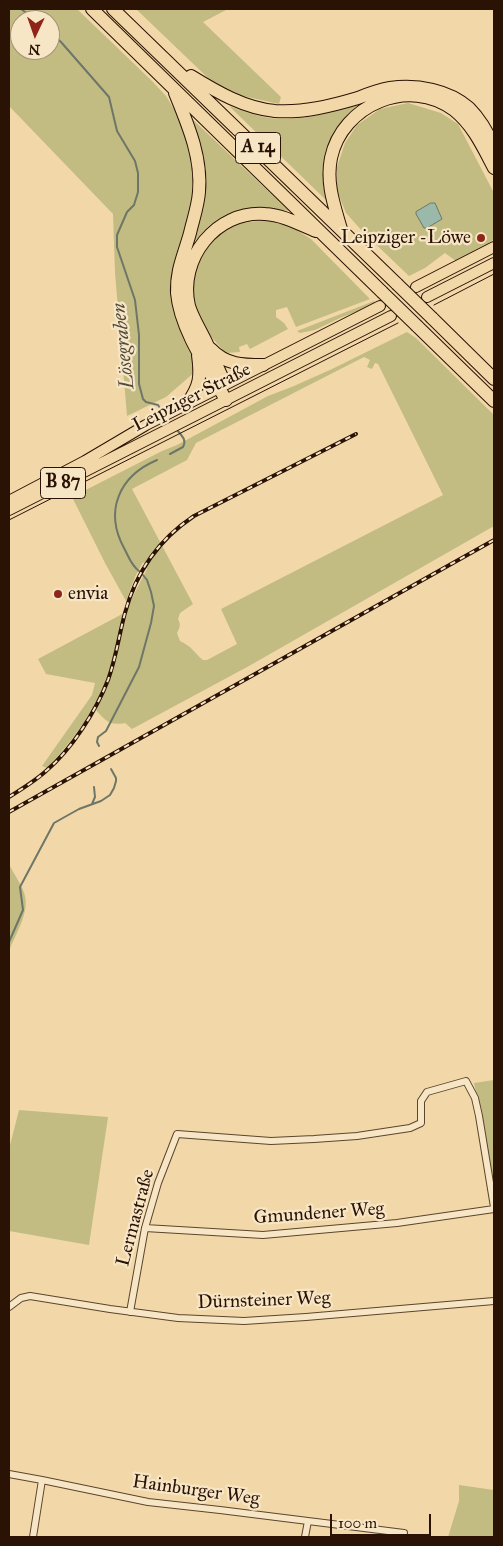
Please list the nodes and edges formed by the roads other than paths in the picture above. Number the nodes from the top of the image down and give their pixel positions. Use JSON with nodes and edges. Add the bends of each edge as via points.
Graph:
{"nodes":[{"id":1,"x":92,"y":9,"type":"edge"},
{"id":2,"x":113,"y":9,"type":"edge"},
{"id":3,"x":173,"y":66,"type":"junction"},
{"id":4,"x":172,"y":86,"type":"junction"},
{"id":5,"x":494,"y":147,"type":"edge"},
{"id":6,"x":494,"y":168,"type":"edge"},
{"id":7,"x":342,"y":231,"type":"junction"},
{"id":8,"x":325,"y":236,"type":"junction"},
{"id":9,"x":494,"y":247,"type":"edge"},
{"id":10,"x":494,"y":263,"type":"edge"},
{"id":11,"x":416,"y":286,"type":"dead end"},
{"id":12,"x":427,"y":297,"type":"dead end"},
{"id":13,"x":380,"y":306,"type":"dead end"},
{"id":14,"x":391,"y":316,"type":"dead end"},
{"id":15,"x":203,"y":349,"type":"junction"},
{"id":16,"x":264,"y":365,"type":"junction"},
{"id":17,"x":494,"y":379,"type":"edge"},
{"id":18,"x":222,"y":386,"type":"junction"},
{"id":19,"x":228,"y":398,"type":"junction"},
{"id":20,"x":494,"y":401,"type":"edge"},
{"id":21,"x":187,"y":404,"type":"junction"},
{"id":22,"x":9,"y":501,"type":"edge"},
{"id":23,"x":9,"y":510,"type":"edge"},
{"id":24,"x":494,"y":1208,"type":"edge"},
{"id":25,"x":145,"y":1228,"type":"junction"},
{"id":26,"x":494,"y":1301,"type":"edge"},
{"id":27,"x":9,"y":1307,"type":"edge"},
{"id":28,"x":130,"y":1312,"type":"junction"},
{"id":29,"x":9,"y":1474,"type":"edge"},
{"id":30,"x":42,"y":1480,"type":"junction"},
{"id":31,"x":308,"y":1521,"type":"junction"},
{"id":32,"x":404,"y":1532,"type":"dead end"},
{"id":33,"x":33,"y":1537,"type":"edge"},
{"id":34,"x":305,"y":1537,"type":"edge"}],
"edges":[{"from":1,"to":4,"type":"highway","number":"A 14"},
{"from":2,"to":3,"type":"highway","number":"A 14"},
{"from":3,"to":5,"type":"highway","via":[[234,100],[275,111],[307,110],[389,88],[411,86],[430,89],[452,96],[470,109]]},
{"from":3,"to":7,"type":"highway","number":"A 14"},
{"from":4,"to":8,"type":"highway","number":"A 14"},
{"from":4,"to":15,"type":"highway","via":[[198,160],[199,192],[181,258],[178,293],[182,318]]},
{"from":6,"to":7,"type":"highway","via":[[467,122],[442,102],[412,96],[382,100],[366,107],[354,118],[333,149],[330,189]]},
{"from":7,"to":17,"type":"highway","number":"A 14","bridge":true},
{"from":8,"to":15,"type":"highway","via":[[287,219],[263,214],[237,217],[206,238],[188,277],[189,305]]},
{"from":8,"to":20,"type":"highway","number":"A 14","bridge":true},
{"from":9,"to":11,"type":"main road"},
{"from":10,"to":12,"type":"main road"},
{"from":13,"to":16,"type":"main road","number":"B 87"},
{"from":14,"to":19,"type":"main road","name":"Leipziger Straße","number":"B 87"},
{"from":15,"to":16,"type":"highway","via":[[229,362]]},
{"from":15,"to":18,"type":"highway"},
{"from":15,"to":21,"type":"highway","via":[[200,380]]},
{"from":16,"to":18,"type":"main road","number":"B 87"},
{"from":18,"to":19,"type":"highway"},
{"from":18,"to":21,"type":"main road","number":"B 87"},
{"from":19,"to":23,"type":"main road","name":"Leipziger Straße","number":"B 87"},
{"from":21,"to":22,"type":"main road","name":"Leipziger Straße","number":"B 87"},
{"from":24,"to":25,"type":"street","name":"Gmundener Weg","via":[[397,1224],[263,1235]]},
{"from":24,"to":25,"type":"street","name":"Lermastraße","via":[[479,1116],[475,1098],[466,1081],[427,1092],[421,1101],[421,1124],[410,1128],[356,1136],[271,1141],[177,1134]]},
{"from":25,"to":28,"type":"street","name":"Lermastraße"},
{"from":26,"to":28,"type":"street","name":"Dürnsteiner Weg","via":[[244,1321]]},
{"from":27,"to":28,"type":"street","name":"Dürnsteiner Weg","via":[[30,1296]]},
{"from":29,"to":30,"type":"street","name":"Hainburger Weg"},
{"from":30,"to":31,"type":"street","name":"Hainburger Weg","via":[[148,1502]]},
{"from":30,"to":33,"type":"street"},
{"from":31,"to":32,"type":"street","name":"Hainburger Weg"},
{"from":31,"to":34,"type":"street"}]}
